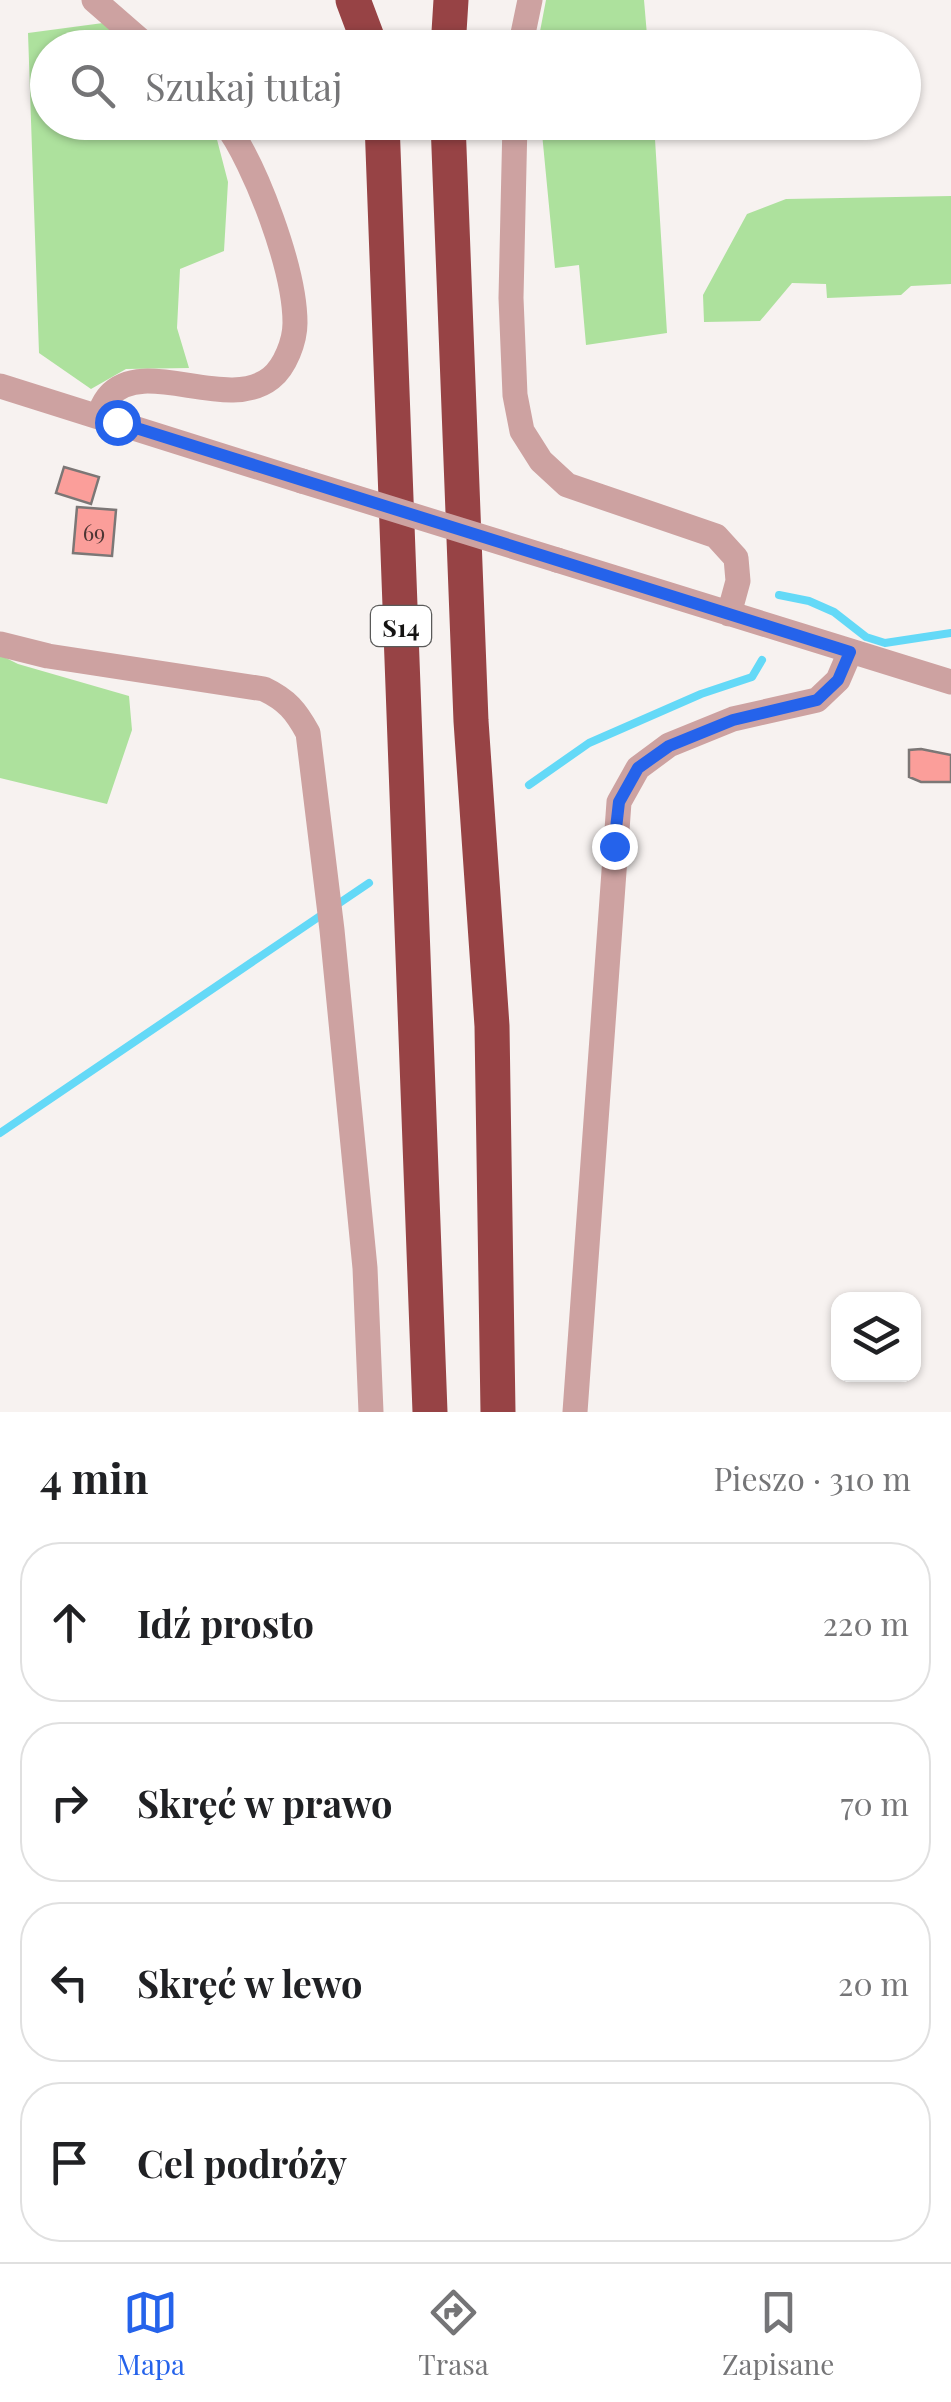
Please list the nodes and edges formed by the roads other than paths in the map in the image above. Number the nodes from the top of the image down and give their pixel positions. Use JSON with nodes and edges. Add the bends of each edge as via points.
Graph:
{"nodes":[{"id":1,"x":94,"y":0,"type":"edge"},
{"id":2,"x":353,"y":0,"type":"edge"},
{"id":3,"x":378,"y":0,"type":"edge"},
{"id":4,"x":443,"y":0,"type":"edge"},
{"id":5,"x":451,"y":0,"type":"edge"},
{"id":6,"x":530,"y":0,"type":"edge"},
{"id":7,"x":128,"y":30,"type":"edge"},
{"id":8,"x":364,"y":30,"type":"edge"},
{"id":9,"x":379,"y":30,"type":"edge"},
{"id":10,"x":445,"y":30,"type":"edge"},
{"id":11,"x":448,"y":30,"type":"edge"},
{"id":12,"x":524,"y":30,"type":"edge"},
{"id":13,"x":234,"y":140,"type":"edge"},
{"id":14,"x":383,"y":140,"type":"edge"},
{"id":15,"x":449,"y":140,"type":"edge"},
{"id":16,"x":515,"y":140,"type":"edge"},
{"id":17,"x":0,"y":386,"type":"edge"},
{"id":18,"x":98,"y":416,"type":"junction"},
{"id":19,"x":729,"y":614,"type":"junction"},
{"id":20,"x":0,"y":644,"type":"edge"},
{"id":21,"x":850,"y":652,"type":"junction"},
{"id":22,"x":951,"y":682,"type":"edge"},
{"id":23,"x":371,"y":1412,"type":"edge"},
{"id":24,"x":430,"y":1412,"type":"edge"},
{"id":25,"x":498,"y":1412,"type":"edge"},
{"id":26,"x":574,"y":1412,"type":"edge"}],
"edges":[{"from":1,"to":7,"type":"street"},
{"from":2,"to":8,"type":"highway"},
{"from":3,"to":9,"type":"highway"},
{"from":4,"to":10,"type":"highway"},
{"from":5,"to":11,"type":"highway"},
{"from":6,"to":12,"type":"street"},
{"from":13,"to":18,"type":"street","via":[[258,183],[286,269],[295,324],[287,355],[271,378],[244,390],[128,383],[109,395]]},
{"from":14,"to":24,"type":"highway","number":"S14"},
{"from":15,"to":25,"type":"highway","number":"S14","via":[[470,701],[492,1026]]},
{"from":16,"to":19,"type":"street","via":[[511,298],[522,431],[567,485],[716,536],[736,558]]},
{"from":17,"to":18,"type":"street"},
{"from":18,"to":19,"type":"street","bridge":true},
{"from":19,"to":21,"type":"street"},
{"from":20,"to":23,"type":"street","via":[[264,690],[296,710],[308,733],[365,1268]]},
{"from":21,"to":22,"type":"street"},
{"from":21,"to":26,"type":"street","via":[[838,680],[817,700],[733,720],[669,746],[638,768],[619,802]]}]}
